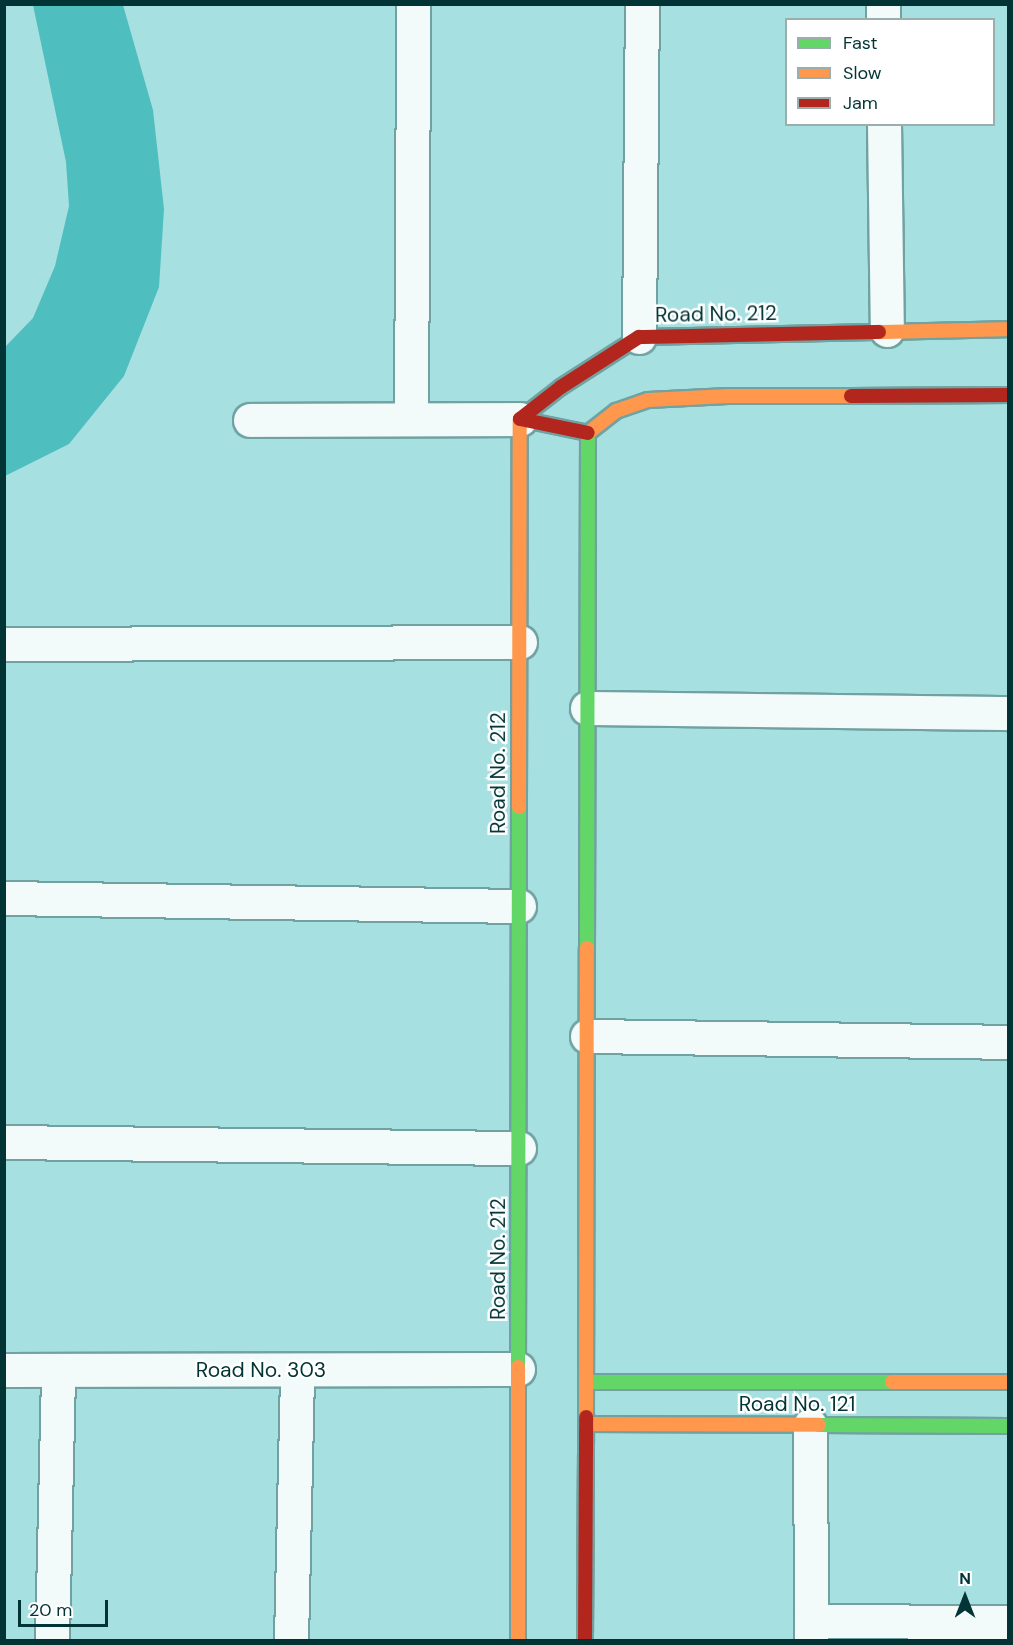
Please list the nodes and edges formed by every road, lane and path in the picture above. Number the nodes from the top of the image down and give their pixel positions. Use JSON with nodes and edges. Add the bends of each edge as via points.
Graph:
{"nodes":[{"id":1,"x":413,"y":4,"type":"edge"},
{"id":2,"x":642,"y":4,"type":"edge"},
{"id":3,"x":885,"y":126,"type":"edge"},
{"id":4,"x":1008,"y":329,"type":"edge"},
{"id":5,"x":886,"y":330,"type":"junction"},
{"id":6,"x":639,"y":337,"type":"junction"},
{"id":7,"x":1008,"y":395,"type":"edge"},
{"id":8,"x":411,"y":419,"type":"junction"},
{"id":9,"x":520,"y":419,"type":"junction"},
{"id":10,"x":250,"y":420,"type":"dead end"},
{"id":11,"x":588,"y":432,"type":"junction"},
{"id":12,"x":520,"y":642,"type":"junction"},
{"id":13,"x":4,"y":644,"type":"edge"},
{"id":14,"x":587,"y":708,"type":"junction"},
{"id":15,"x":1008,"y":712,"type":"edge"},
{"id":16,"x":4,"y":898,"type":"edge"},
{"id":17,"x":519,"y":906,"type":"junction"},
{"id":18,"x":587,"y":1036,"type":"junction"},
{"id":19,"x":1008,"y":1042,"type":"edge"},
{"id":20,"x":4,"y":1142,"type":"edge"},
{"id":21,"x":519,"y":1148,"type":"junction"},
{"id":22,"x":518,"y":1369,"type":"junction"},
{"id":23,"x":4,"y":1370,"type":"edge"},
{"id":24,"x":58,"y":1370,"type":"junction"},
{"id":25,"x":297,"y":1370,"type":"junction"},
{"id":26,"x":586,"y":1382,"type":"junction"},
{"id":27,"x":1008,"y":1382,"type":"edge"},
{"id":28,"x":586,"y":1424,"type":"junction"},
{"id":29,"x":810,"y":1425,"type":"junction"},
{"id":30,"x":1008,"y":1426,"type":"edge"},
{"id":31,"x":1008,"y":1622,"type":"edge"},
{"id":32,"x":811,"y":1631,"type":"edge"},
{"id":33,"x":52,"y":1641,"type":"edge"},
{"id":34,"x":291,"y":1641,"type":"edge"},
{"id":35,"x":518,"y":1641,"type":"edge"},
{"id":36,"x":585,"y":1641,"type":"edge"}],
"edges":[{"from":1,"to":8,"type":"street"},
{"from":2,"to":6,"type":"street"},
{"from":3,"to":5,"type":"street"},
{"from":4,"to":5,"type":"street","name":"Road No. 212"},
{"from":5,"to":6,"type":"street","name":"Road No. 212"},
{"from":6,"to":9,"type":"street","name":"Road No. 212","via":[[561,387]]},
{"from":7,"to":11,"type":"street","via":[[648,400],[616,411]]},
{"from":8,"to":9,"type":"street"},
{"from":8,"to":10,"type":"street"},
{"from":9,"to":11,"type":"street"},
{"from":9,"to":12,"type":"street","name":"Road No. 212"},
{"from":11,"to":14,"type":"street"},
{"from":12,"to":13,"type":"street"},
{"from":12,"to":17,"type":"street","name":"Road No. 212"},
{"from":14,"to":15,"type":"street"},
{"from":14,"to":18,"type":"street"},
{"from":16,"to":17,"type":"street"},
{"from":17,"to":21,"type":"street","name":"Road No. 212"},
{"from":18,"to":19,"type":"street"},
{"from":18,"to":26,"type":"street"},
{"from":20,"to":21,"type":"street"},
{"from":21,"to":22,"type":"street","name":"Road No. 212"},
{"from":22,"to":25,"type":"street","name":"Road No. 303"},
{"from":22,"to":35,"type":"street","name":"Road No. 212"},
{"from":23,"to":24,"type":"street","name":"Road No. 303"},
{"from":24,"to":25,"type":"street","name":"Road No. 303"},
{"from":24,"to":33,"type":"street"},
{"from":25,"to":34,"type":"street"},
{"from":26,"to":27,"type":"street","name":"Road No. 121"},
{"from":26,"to":28,"type":"street"},
{"from":28,"to":29,"type":"street","name":"Road No. 121"},
{"from":28,"to":36,"type":"street"},
{"from":29,"to":30,"type":"street","name":"Road No. 121"},
{"from":29,"to":32,"type":"street"},
{"from":31,"to":32,"type":"street"}]}
